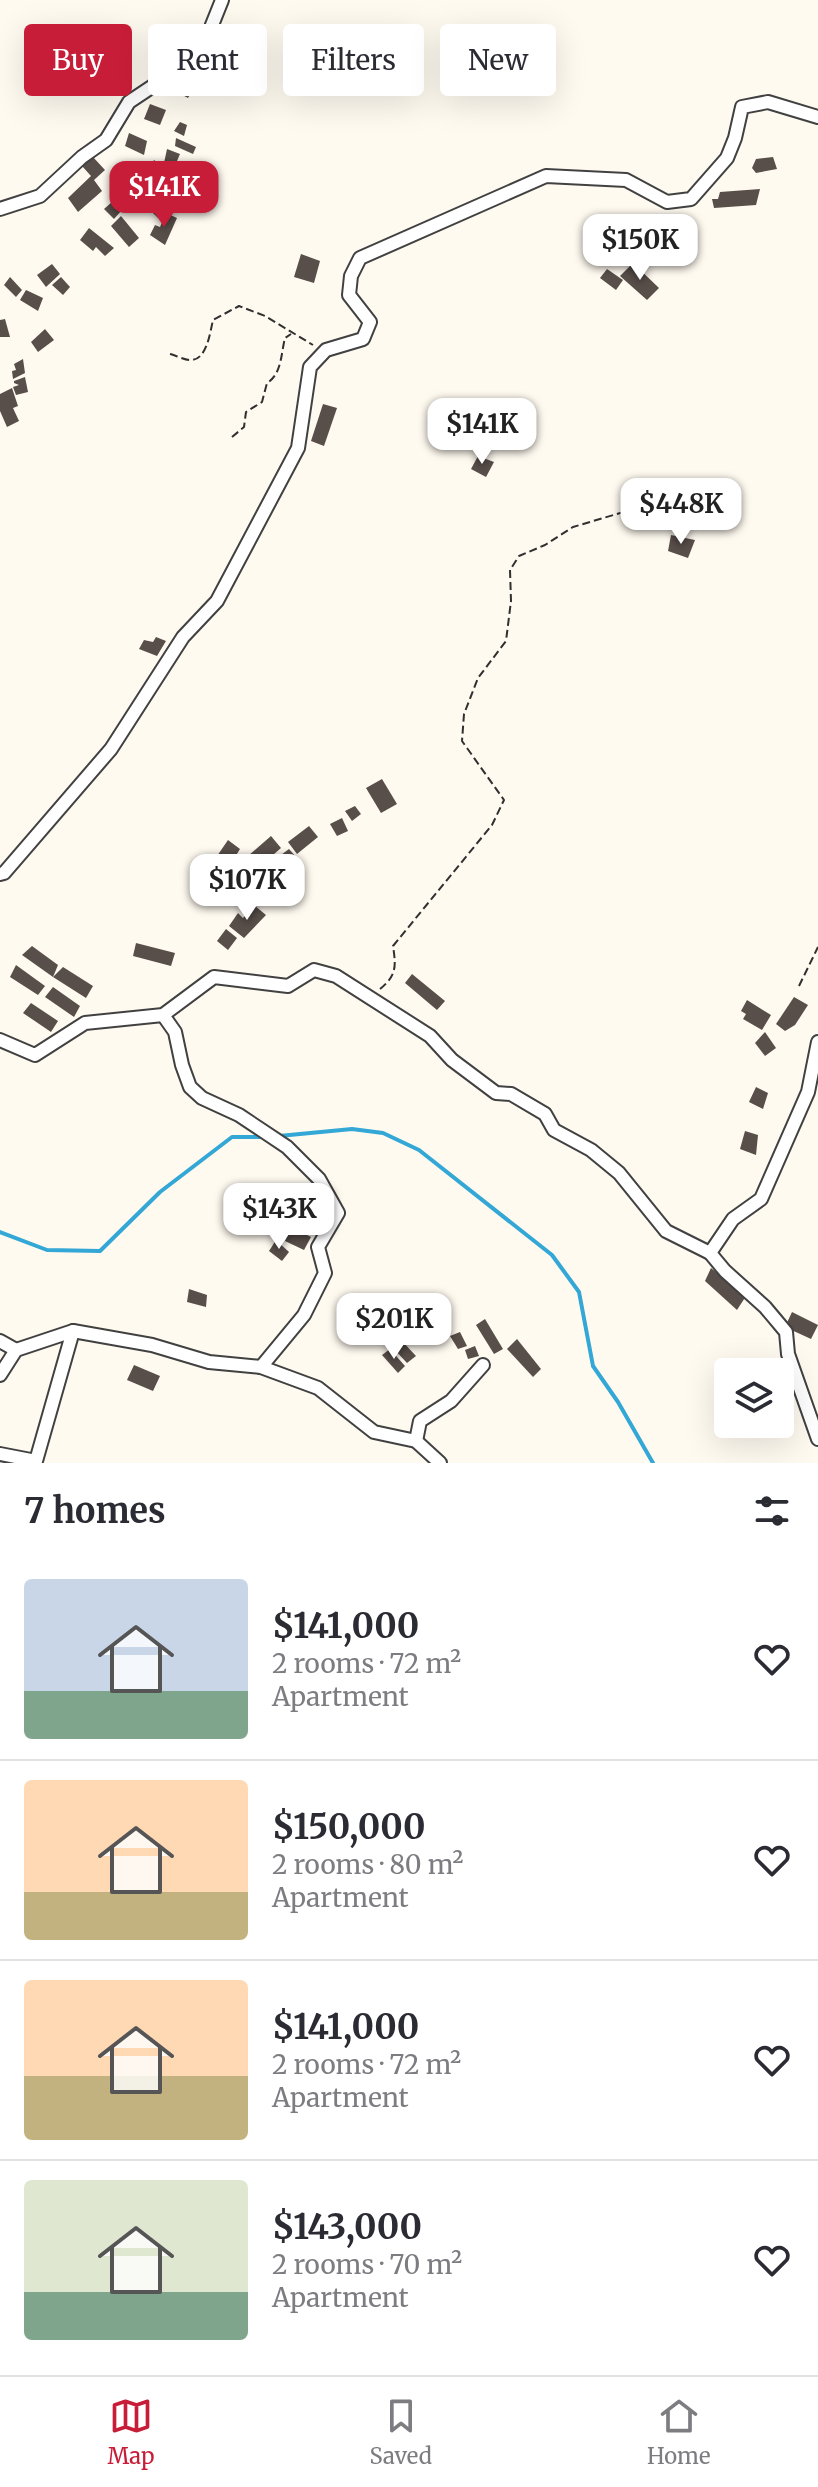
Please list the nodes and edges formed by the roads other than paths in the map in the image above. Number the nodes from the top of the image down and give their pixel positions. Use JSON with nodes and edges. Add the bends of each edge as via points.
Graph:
{"nodes":[{"id":1,"x":222,"y":0,"type":"edge"},
{"id":2,"x":818,"y":117,"type":"edge"},
{"id":3,"x":0,"y":209,"type":"edge"},
{"id":4,"x":0,"y":874,"type":"edge"},
{"id":5,"x":163,"y":1015,"type":"junction"},
{"id":6,"x":0,"y":1040,"type":"edge"},
{"id":7,"x":818,"y":1042,"type":"edge"},
{"id":8,"x":710,"y":1253,"type":"junction"},
{"id":9,"x":73,"y":1331,"type":"junction"},
{"id":10,"x":0,"y":1341,"type":"edge"},
{"id":11,"x":16,"y":1350,"type":"junction"},
{"id":12,"x":483,"y":1365,"type":"dead end"},
{"id":13,"x":261,"y":1367,"type":"junction"},
{"id":14,"x":0,"y":1375,"type":"edge"},
{"id":15,"x":818,"y":1439,"type":"edge"},
{"id":16,"x":416,"y":1441,"type":"junction"},
{"id":17,"x":0,"y":1454,"type":"edge"},
{"id":18,"x":440,"y":1463,"type":"edge"}],
"edges":[{"from":1,"to":3,"type":"street","via":[[208,35],[175,56],[153,86],[129,102],[106,140],[40,196]]},
{"from":2,"to":4,"type":"street","via":[[768,102],[742,107],[727,158],[691,199],[667,202],[626,180],[546,176],[360,258],[349,295],[370,322],[363,339],[326,350],[310,367],[298,448],[217,601],[183,637],[111,749]]},
{"from":5,"to":6,"type":"street","via":[[85,1023],[35,1055]]},
{"from":5,"to":8,"type":"street","via":[[214,977],[288,986],[314,970],[336,976],[430,1036],[496,1093],[511,1094],[545,1114],[554,1130],[619,1173],[666,1231]]},
{"from":5,"to":13,"type":"street","via":[[175,1032],[190,1087],[287,1147],[319,1179],[338,1213],[318,1247],[325,1273],[304,1315]]},
{"from":7,"to":8,"type":"street","via":[[808,1092],[761,1199],[733,1219]]},
{"from":8,"to":15,"type":"street","via":[[786,1332],[788,1354]]},
{"from":9,"to":11,"type":"street"},
{"from":9,"to":13,"type":"street","via":[[209,1362]]},
{"from":9,"to":17,"type":"street","via":[[36,1461]]},
{"from":10,"to":11,"type":"street"},
{"from":11,"to":14,"type":"street"},
{"from":12,"to":16,"type":"street","via":[[451,1401],[420,1421]]},
{"from":13,"to":16,"type":"street","via":[[318,1388],[374,1432]]},
{"from":16,"to":18,"type":"street"}]}
